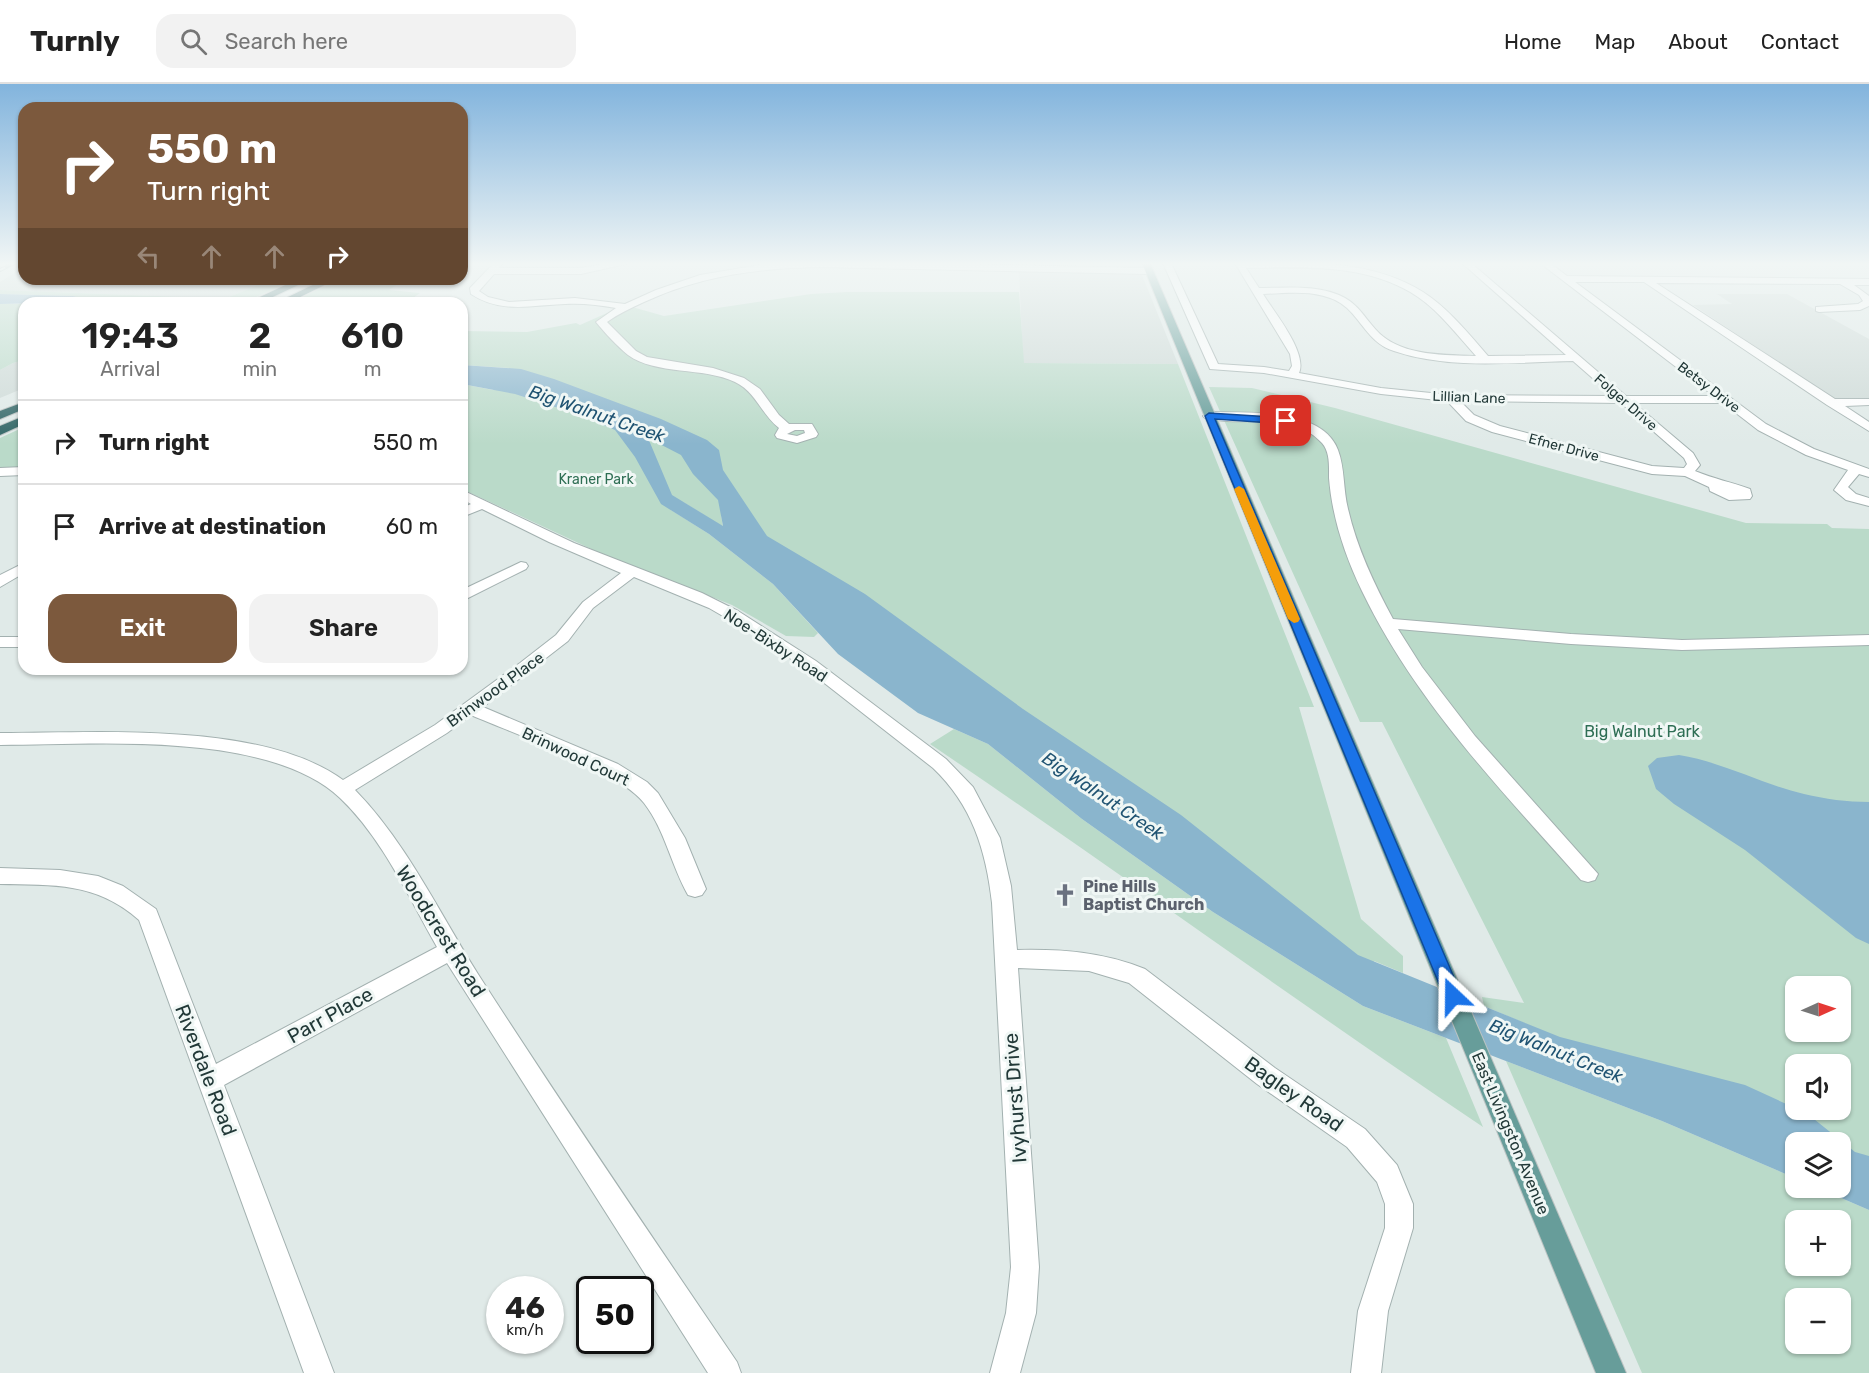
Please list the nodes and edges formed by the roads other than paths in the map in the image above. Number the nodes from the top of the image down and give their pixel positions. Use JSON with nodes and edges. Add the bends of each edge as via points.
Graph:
{"nodes":[{"id":1,"x":601,"y":323,"type":"edge"},
{"id":2,"x":1170,"y":323,"type":"edge"},
{"id":3,"x":1194,"y":323,"type":"edge"},
{"id":4,"x":1276,"y":323,"type":"edge"},
{"id":5,"x":1365,"y":323,"type":"edge"},
{"id":6,"x":1450,"y":323,"type":"edge"},
{"id":7,"x":1536,"y":323,"type":"edge"},
{"id":8,"x":1624,"y":323,"type":"edge"},
{"id":9,"x":1711,"y":323,"type":"edge"},
{"id":10,"x":1484,"y":357,"type":"junction"},
{"id":11,"x":1576,"y":358,"type":"junction"},
{"id":12,"x":1293,"y":375,"type":"junction"},
{"id":13,"x":1451,"y":398,"type":"junction"},
{"id":14,"x":1623,"y":399,"type":"junction"},
{"id":15,"x":1726,"y":400,"type":"junction"},
{"id":16,"x":1869,"y":402,"type":"edge"},
{"id":17,"x":1831,"y":403,"type":"junction"},
{"id":18,"x":18,"y":408,"type":"edge"},
{"id":19,"x":0,"y":416,"type":"edge"},
{"id":20,"x":1209,"y":416,"type":"junction"},
{"id":21,"x":18,"y":423,"type":"edge"},
{"id":22,"x":1869,"y":427,"type":"edge"},
{"id":23,"x":787,"y":428,"type":"dead end"},
{"id":24,"x":0,"y":431,"type":"edge"},
{"id":25,"x":18,"y":471,"type":"edge"},
{"id":26,"x":1863,"y":471,"type":"edge"},
{"id":27,"x":0,"y":472,"type":"edge"},
{"id":28,"x":1686,"y":472,"type":"junction"},
{"id":29,"x":1717,"y":485,"type":"dead end"},
{"id":30,"x":468,"y":498,"type":"edge"},
{"id":31,"x":1869,"y":502,"type":"edge"},
{"id":32,"x":482,"y":504,"type":"junction"},
{"id":33,"x":468,"y":510,"type":"edge"},
{"id":34,"x":521,"y":566,"type":"dead end"},
{"id":35,"x":18,"y":571,"type":"edge"},
{"id":36,"x":632,"y":572,"type":"junction"},
{"id":37,"x":0,"y":582,"type":"edge"},
{"id":38,"x":468,"y":593,"type":"edge"},
{"id":39,"x":1387,"y":623,"type":"junction"},
{"id":40,"x":1869,"y":640,"type":"edge"},
{"id":41,"x":470,"y":708,"type":"junction"},
{"id":42,"x":0,"y":739,"type":"edge"},
{"id":43,"x":342,"y":789,"type":"junction"},
{"id":44,"x":985,"y":823,"type":"joint"},
{"id":45,"x":1588,"y":874,"type":"dead end"},
{"id":46,"x":0,"y":876,"type":"edge"},
{"id":47,"x":695,"y":889,"type":"dead end"},
{"id":48,"x":451,"y":950,"type":"junction"},
{"id":49,"x":1007,"y":959,"type":"junction"},
{"id":50,"x":210,"y":1080,"type":"junction"},
{"id":51,"x":319,"y":1373,"type":"edge"},
{"id":52,"x":726,"y":1373,"type":"edge"},
{"id":53,"x":1005,"y":1373,"type":"edge"},
{"id":54,"x":1366,"y":1373,"type":"edge"},
{"id":55,"x":1611,"y":1373,"type":"edge"}],
"edges":[{"from":1,"to":23,"type":"street","via":[[635,355],[657,363],[714,372],[746,384],[759,395],[771,416]]},
{"from":2,"to":20,"type":"main road","name":"East Livingston Avenue"},
{"from":3,"to":12,"type":"street","name":"Lillian Lane","via":[[1214,367]]},
{"from":4,"to":12,"type":"street","via":[[1297,360]]},
{"from":5,"to":10,"type":"street","via":[[1380,341],[1404,351],[1435,357]]},
{"from":6,"to":10,"type":"street"},
{"from":7,"to":11,"type":"street","name":"Folger Drive"},
{"from":8,"to":15,"type":"street","name":"Betsy Drive"},
{"from":9,"to":17,"type":"street"},
{"from":10,"to":11,"type":"street"},
{"from":11,"to":14,"type":"street","name":"Folger Drive"},
{"from":12,"to":13,"type":"street","name":"Lillian Lane","via":[[1381,391]]},
{"from":13,"to":14,"type":"street","name":"Lillian Lane"},
{"from":13,"to":28,"type":"street","name":"Efner Drive","via":[[1470,418],[1496,429],[1652,471]]},
{"from":14,"to":15,"type":"street","name":"Lillian Lane"},
{"from":14,"to":28,"type":"street","name":"Folger Drive","via":[[1689,456],[1694,465]]},
{"from":15,"to":26,"type":"street","name":"Betsy Drive","via":[[1794,445]]},
{"from":16,"to":17,"type":"street"},
{"from":17,"to":22,"type":"street"},
{"from":18,"to":19,"type":"highway"},
{"from":20,"to":39,"type":"street","via":[[1286,421],[1309,428],[1328,441],[1348,537]]},
{"from":20,"to":55,"type":"main road","name":"East Livingston Avenue"},
{"from":21,"to":24,"type":"highway"},
{"from":25,"to":27,"type":"street"},
{"from":26,"to":31,"type":"street","via":[[1841,490]]},
{"from":28,"to":29,"type":"street"},
{"from":30,"to":32,"type":"street","name":"Noe-Bixby Road"},
{"from":32,"to":33,"type":"street"},
{"from":32,"to":36,"type":"street","name":"Noe-Bixby Road"},
{"from":34,"to":38,"type":"street"},
{"from":35,"to":37,"type":"street"},
{"from":36,"to":41,"type":"street","name":"Brinwood Place","via":[[588,605],[553,646]]},
{"from":36,"to":44,"type":"street","name":"Noe-Bixby Road","via":[[730,613],[805,659],[934,759],[965,789]]},
{"from":39,"to":40,"type":"street","via":[[1682,645]]},
{"from":39,"to":45,"type":"street","via":[[1411,663],[1478,752]]},
{"from":41,"to":43,"type":"street","name":"Brinwood Place"},
{"from":41,"to":47,"type":"street","name":"Brinwood Court","via":[[611,769],[640,787],[675,838]]},
{"from":42,"to":43,"type":"street","name":"Woodcrest Road","via":[[174,741],[234,746],[302,766]]},
{"from":43,"to":48,"type":"street","name":"Woodcrest Road","via":[[364,809]]},
{"from":44,"to":49,"type":"street","name":"Ivyhurst Drive","via":[[1001,883]]},
{"from":46,"to":50,"type":"street","name":"Riverdale Road","via":[[76,879],[133,900],[154,928]]},
{"from":48,"to":50,"type":"street","name":"Parr Place"},
{"from":48,"to":52,"type":"street","name":"Woodcrest Road","via":[[605,1193]]},
{"from":49,"to":53,"type":"street","name":"Ivyhurst Drive","via":[[1025,1267],[1021,1313]]},
{"from":49,"to":54,"type":"street","name":"Bagley Road","via":[[1091,962],[1137,976],[1266,1076],[1356,1138],[1378,1162],[1394,1188],[1399,1222],[1373,1311]]},
{"from":50,"to":51,"type":"street","name":"Riverdale Road"}]}
